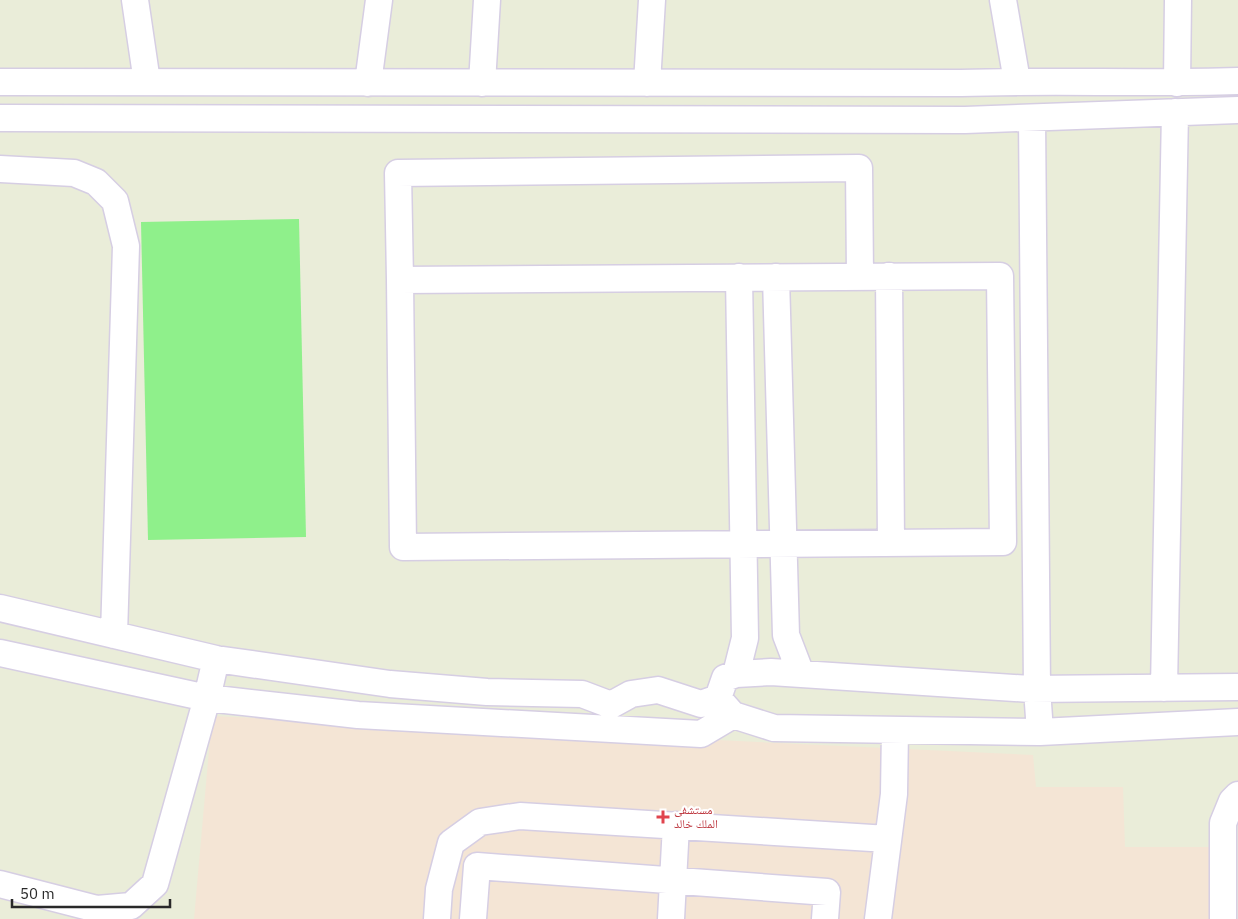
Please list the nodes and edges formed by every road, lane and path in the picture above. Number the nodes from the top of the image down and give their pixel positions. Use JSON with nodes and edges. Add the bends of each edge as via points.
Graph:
{"nodes":[{"id":1,"x":135,"y":0,"type":"edge"},
{"id":2,"x":378,"y":0,"type":"edge"},
{"id":3,"x":486,"y":0,"type":"edge"},
{"id":4,"x":652,"y":0,"type":"edge"},
{"id":5,"x":1003,"y":0,"type":"edge"},
{"id":6,"x":1178,"y":0,"type":"edge"},
{"id":7,"x":1017,"y":81,"type":"junction"},
{"id":8,"x":0,"y":82,"type":"edge"},
{"id":9,"x":147,"y":82,"type":"junction"},
{"id":10,"x":368,"y":82,"type":"junction"},
{"id":11,"x":1238,"y":82,"type":"edge"},
{"id":12,"x":482,"y":83,"type":"junction"},
{"id":13,"x":647,"y":83,"type":"junction"},
{"id":14,"x":1177,"y":83,"type":"junction"},
{"id":15,"x":1238,"y":110,"type":"edge"},
{"id":16,"x":1175,"y":112,"type":"junction"},
{"id":17,"x":0,"y":118,"type":"edge"},
{"id":18,"x":1032,"y":118,"type":"junction"},
{"id":19,"x":0,"y":169,"type":"edge"},
{"id":20,"x":860,"y":276,"type":"junction"},
{"id":21,"x":889,"y":276,"type":"junction"},
{"id":22,"x":739,"y":277,"type":"junction"},
{"id":23,"x":776,"y":277,"type":"junction"},
{"id":24,"x":400,"y":280,"type":"junction"},
{"id":25,"x":892,"y":543,"type":"junction"},
{"id":26,"x":744,"y":544,"type":"junction"},
{"id":27,"x":783,"y":544,"type":"junction"},
{"id":28,"x":0,"y":608,"type":"edge"},
{"id":29,"x":114,"y":635,"type":"junction"},
{"id":30,"x":0,"y":653,"type":"edge"},
{"id":31,"x":216,"y":659,"type":"junction"},
{"id":32,"x":736,"y":674,"type":"junction"},
{"id":33,"x":801,"y":674,"type":"junction"},
{"id":34,"x":1238,"y":687,"type":"edge"},
{"id":35,"x":1164,"y":688,"type":"junction"},
{"id":36,"x":1037,"y":689,"type":"junction"},
{"id":37,"x":207,"y":698,"type":"junction"},
{"id":38,"x":726,"y":706,"type":"junction"},
{"id":39,"x":1238,"y":722,"type":"edge"},
{"id":40,"x":894,"y":730,"type":"junction"},
{"id":41,"x":1040,"y":732,"type":"junction"},
{"id":42,"x":1238,"y":794,"type":"edge"},
{"id":43,"x":676,"y":825,"type":"junction"},
{"id":44,"x":888,"y":839,"type":"junction"},
{"id":45,"x":673,"y":881,"type":"junction"},
{"id":46,"x":0,"y":884,"type":"edge"},
{"id":47,"x":437,"y":919,"type":"edge"},
{"id":48,"x":473,"y":919,"type":"edge"},
{"id":49,"x":671,"y":919,"type":"edge"},
{"id":50,"x":826,"y":919,"type":"edge"},
{"id":51,"x":878,"y":919,"type":"edge"},
{"id":52,"x":1223,"y":919,"type":"edge"}],
"edges":[{"from":1,"to":9,"type":"street"},
{"from":2,"to":10,"type":"street"},
{"from":3,"to":12,"type":"street"},
{"from":4,"to":13,"type":"street"},
{"from":5,"to":7,"type":"street"},
{"from":6,"to":14,"type":"street"},
{"from":7,"to":13,"type":"street"},
{"from":7,"to":14,"type":"street"},
{"from":8,"to":9,"type":"street"},
{"from":9,"to":10,"type":"street"},
{"from":10,"to":12,"type":"street"},
{"from":11,"to":14,"type":"street"},
{"from":12,"to":13,"type":"street"},
{"from":15,"to":16,"type":"street"},
{"from":16,"to":18,"type":"street"},
{"from":16,"to":35,"type":"street"},
{"from":17,"to":18,"type":"street"},
{"from":18,"to":36,"type":"street"},
{"from":19,"to":29,"type":"street","via":[[74,173],[96,182],[115,201],[122,228],[126,246]]},
{"from":20,"to":21,"type":"street"},
{"from":20,"to":23,"type":"street"},
{"from":20,"to":24,"type":"street","via":[[859,168],[398,173]]},
{"from":21,"to":25,"type":"street"},
{"from":21,"to":25,"type":"street","via":[[1000,276],[1003,542]]},
{"from":22,"to":23,"type":"street"},
{"from":22,"to":24,"type":"street"},
{"from":22,"to":26,"type":"street"},
{"from":23,"to":27,"type":"street"},
{"from":24,"to":26,"type":"street","via":[[403,547]]},
{"from":25,"to":27,"type":"street"},
{"from":26,"to":27,"type":"street"},
{"from":26,"to":32,"type":"street","via":[[745,638]]},
{"from":27,"to":33,"type":"street","via":[[786,635]]},
{"from":28,"to":29,"type":"street"},
{"from":29,"to":31,"type":"street"},
{"from":30,"to":37,"type":"street"},
{"from":31,"to":37,"type":"street"},
{"from":31,"to":38,"type":"street","via":[[390,684],[487,692],[582,694],[611,705],[631,694],[658,690],[701,704]]},
{"from":32,"to":33,"type":"street"},
{"from":32,"to":38,"type":"street","via":[[725,678]]},
{"from":33,"to":36,"type":"street"},
{"from":34,"to":35,"type":"street"},
{"from":35,"to":36,"type":"street"},
{"from":36,"to":41,"type":"street"},
{"from":37,"to":38,"type":"street","via":[[358,715],[701,734]]},
{"from":37,"to":46,"type":"street","via":[[155,884],[132,906],[97,909]]},
{"from":38,"to":40,"type":"street","via":[[774,728]]},
{"from":39,"to":41,"type":"street"},
{"from":40,"to":41,"type":"street"},
{"from":40,"to":44,"type":"street","via":[[894,794]]},
{"from":42,"to":52,"type":"street","via":[[1223,823]]},
{"from":43,"to":44,"type":"street"},
{"from":43,"to":45,"type":"street"},
{"from":43,"to":47,"type":"street","via":[[520,816],[480,822],[451,843],[439,889]]},
{"from":44,"to":51,"type":"street"},
{"from":45,"to":48,"type":"street","via":[[477,866]]},
{"from":45,"to":49,"type":"street"},
{"from":45,"to":50,"type":"street","via":[[827,892]]}]}
